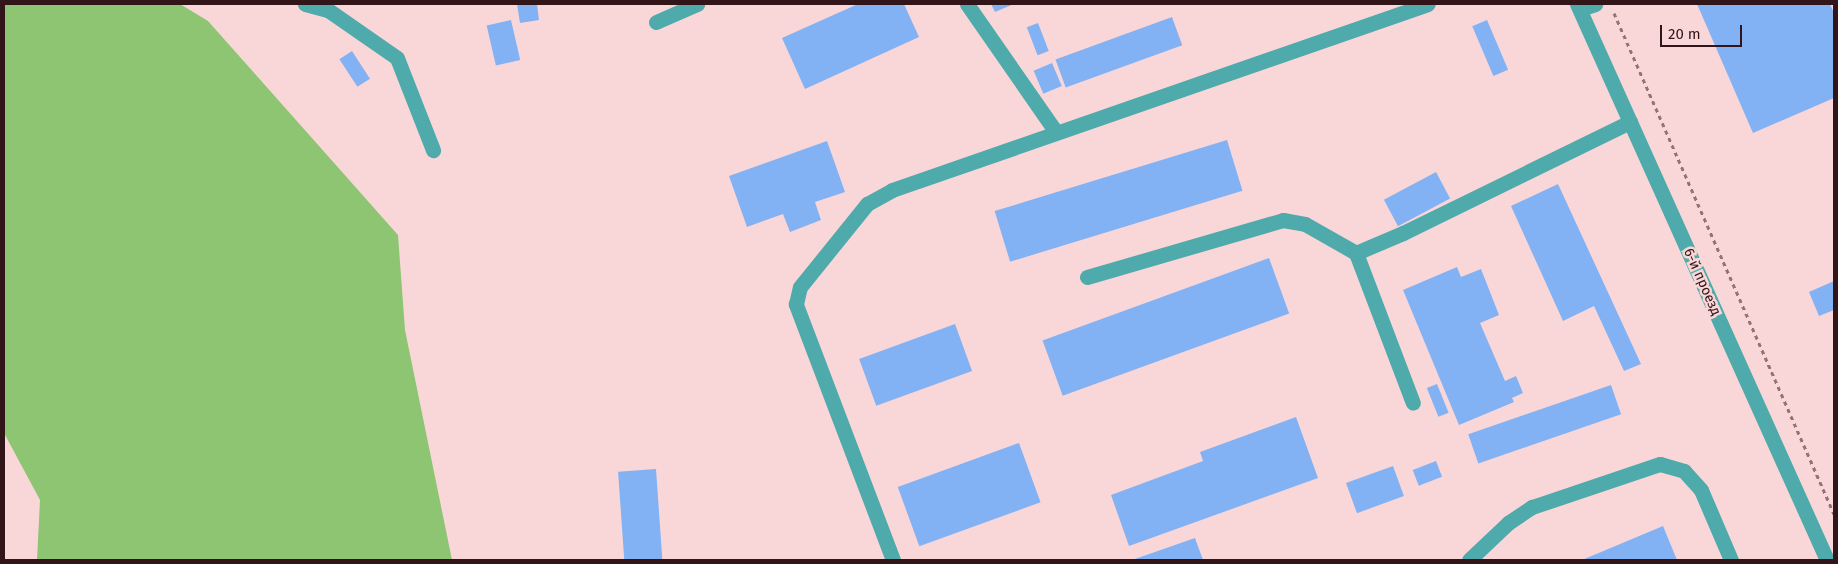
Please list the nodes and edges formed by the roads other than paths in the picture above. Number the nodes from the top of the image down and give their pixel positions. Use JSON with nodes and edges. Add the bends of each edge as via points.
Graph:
{"nodes":[{"id":1,"x":306,"y":4,"type":"edge"},
{"id":2,"x":697,"y":4,"type":"edge"},
{"id":3,"x":967,"y":4,"type":"edge"},
{"id":4,"x":1428,"y":4,"type":"edge"},
{"id":5,"x":1595,"y":4,"type":"edge"},
{"id":6,"x":1578,"y":7,"type":"edge"},
{"id":7,"x":656,"y":22,"type":"dead end"},
{"id":8,"x":1630,"y":122,"type":"junction"},
{"id":9,"x":1056,"y":132,"type":"junction"},
{"id":10,"x":433,"y":150,"type":"dead end"},
{"id":11,"x":1356,"y":253,"type":"junction"},
{"id":12,"x":1087,"y":277,"type":"dead end"},
{"id":13,"x":1413,"y":403,"type":"dead end"},
{"id":14,"x":893,"y":560,"type":"edge"},
{"id":15,"x":1469,"y":560,"type":"edge"},
{"id":16,"x":1731,"y":560,"type":"edge"},
{"id":17,"x":1827,"y":560,"type":"edge"}],
"edges":[{"from":1,"to":10,"type":"street","via":[[328,10],[397,58]]},
{"from":2,"to":7,"type":"street"},
{"from":3,"to":9,"type":"street"},
{"from":4,"to":9,"type":"street"},
{"from":5,"to":6,"type":"street"},
{"from":6,"to":8,"type":"street","name":"6-й проезд"},
{"from":8,"to":11,"type":"street","via":[[1403,234]]},
{"from":8,"to":17,"type":"street","name":"6-й проезд"},
{"from":9,"to":14,"type":"street","via":[[892,190],[867,204],[800,287],[796,304]]},
{"from":11,"to":12,"type":"street","via":[[1305,224],[1283,220]]},
{"from":11,"to":13,"type":"street"},
{"from":15,"to":16,"type":"street","via":[[1508,523],[1532,507],[1660,464],[1684,471],[1701,490]]}]}
